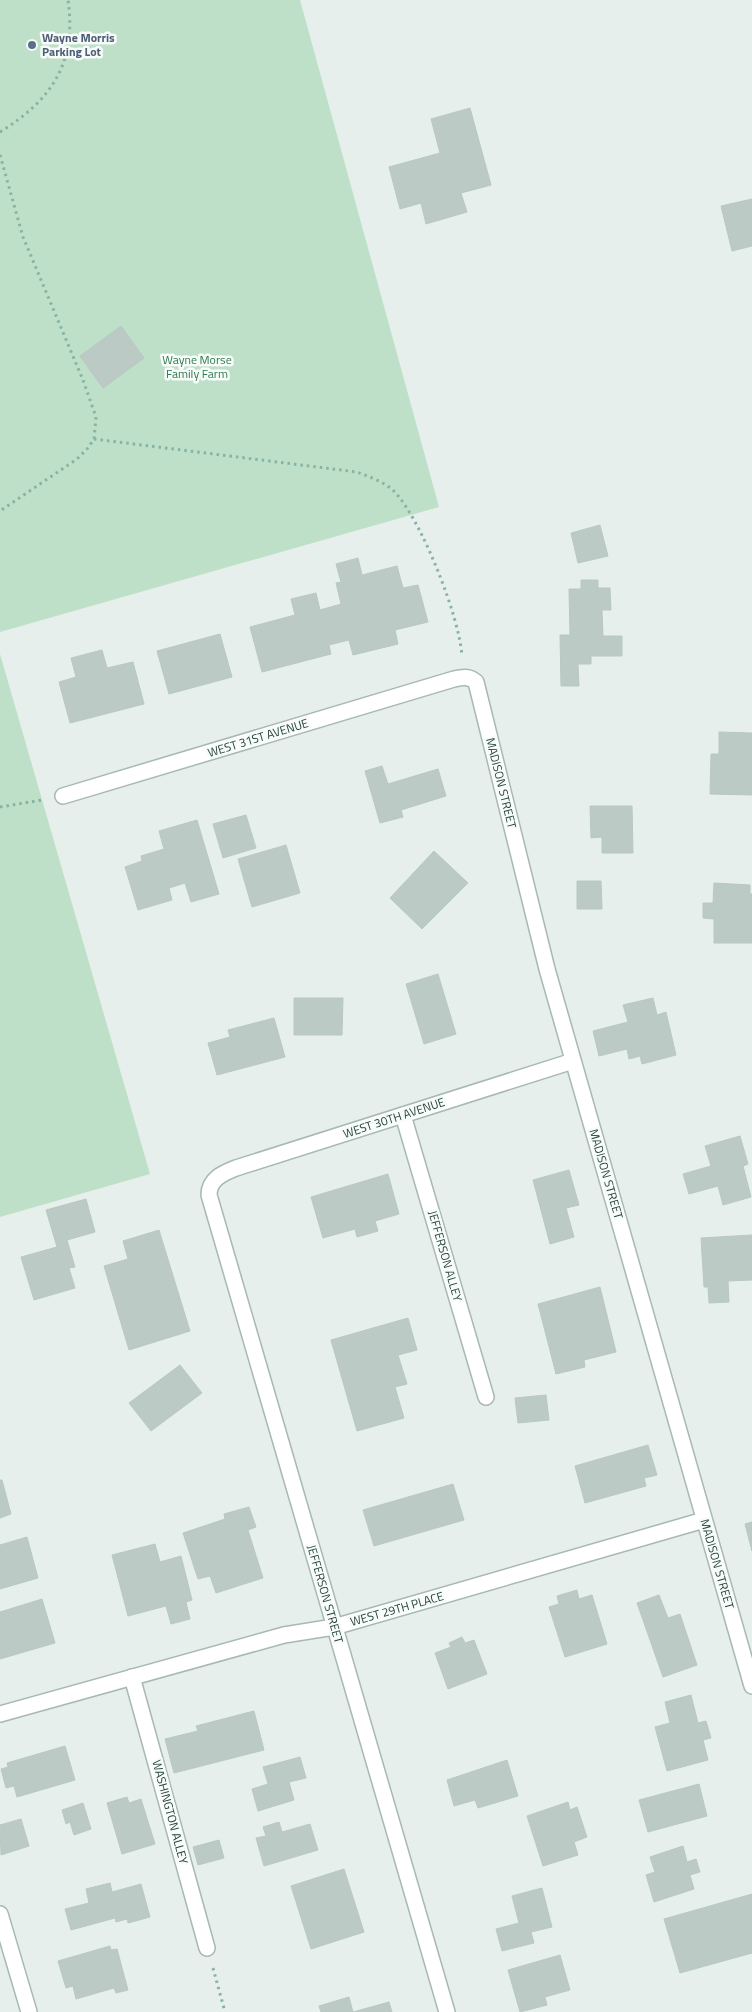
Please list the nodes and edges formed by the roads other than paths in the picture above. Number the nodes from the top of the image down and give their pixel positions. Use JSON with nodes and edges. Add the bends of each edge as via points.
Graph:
{"nodes":[{"id":1,"x":459,"y":678,"type":"joint"},
{"id":2,"x":63,"y":796,"type":"road end"},
{"id":3,"x":573,"y":1061,"type":"junction"},
{"id":4,"x":403,"y":1115,"type":"junction"},
{"id":5,"x":216,"y":1178,"type":"joint"},
{"id":6,"x":486,"y":1396,"type":"dead end"},
{"id":7,"x":704,"y":1520,"type":"junction"},
{"id":8,"x":334,"y":1627,"type":"junction"},
{"id":9,"x":132,"y":1677,"type":"junction"},
{"id":10,"x":752,"y":1686,"type":"edge"},
{"id":11,"x":0,"y":1714,"type":"edge"},
{"id":12,"x":0,"y":1914,"type":"edge"},
{"id":13,"x":207,"y":1948,"type":"road end"},
{"id":14,"x":29,"y":2012,"type":"edge"},
{"id":15,"x":447,"y":2012,"type":"edge"}],
"edges":[{"from":1,"to":2,"type":"street","name":"WEST 31ST AVENUE"},
{"from":1,"to":3,"type":"street","name":"MADISON STREET","via":[[472,678],[478,688]]},
{"from":3,"to":4,"type":"street","name":"WEST 30TH AVENUE"},
{"from":3,"to":7,"type":"street","name":"MADISON STREET"},
{"from":4,"to":5,"type":"street","name":"WEST 30TH AVENUE","via":[[236,1168]]},
{"from":4,"to":6,"type":"street","name":"JEFFERSON ALLEY"},
{"from":5,"to":8,"type":"street","name":"JEFFERSON STREET","via":[[209,1195]]},
{"from":7,"to":8,"type":"street","name":"WEST 29TH PLACE"},
{"from":7,"to":10,"type":"street","name":"MADISON STREET"},
{"from":8,"to":9,"type":"street","name":"WEST 29TH PLACE","via":[[284,1635]]},
{"from":8,"to":15,"type":"street","name":"JEFFERSON STREET"},
{"from":9,"to":11,"type":"street","name":"WEST 29TH PLACE"},
{"from":9,"to":13,"type":"street","name":"WASHINGTON ALLEY"},
{"from":12,"to":14,"type":"street"}]}
